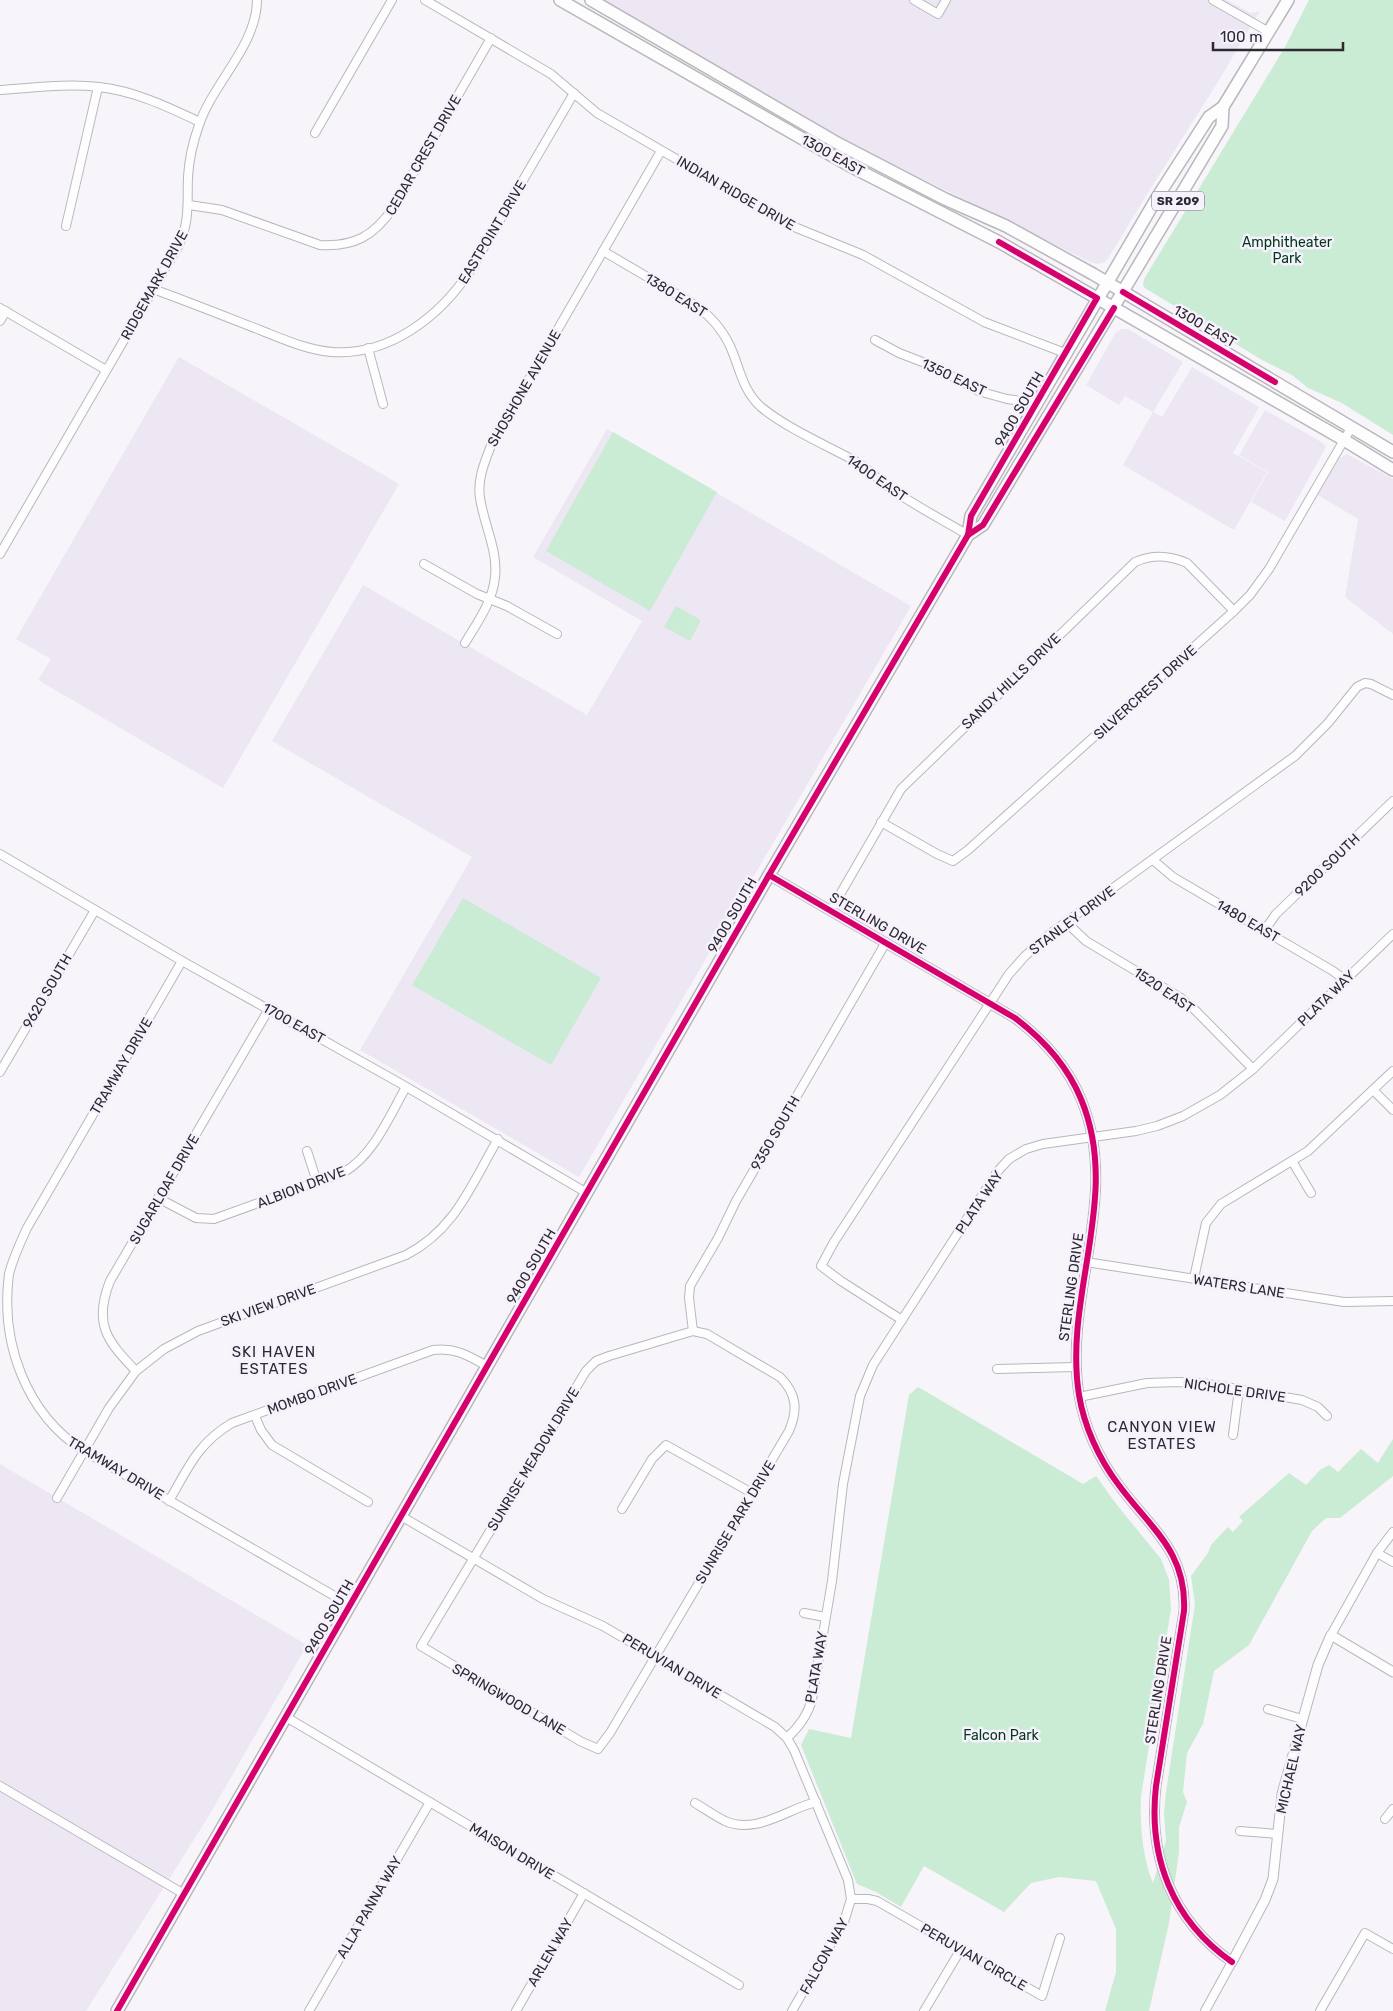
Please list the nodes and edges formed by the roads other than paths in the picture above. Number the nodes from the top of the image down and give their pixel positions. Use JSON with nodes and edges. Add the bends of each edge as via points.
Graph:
{"nodes":[{"id":1,"x":256,"y":0,"type":"edge"},
{"id":2,"x":392,"y":0,"type":"edge"},
{"id":3,"x":425,"y":0,"type":"edge"},
{"id":4,"x":560,"y":0,"type":"edge"},
{"id":5,"x":591,"y":0,"type":"edge"},
{"id":6,"x":914,"y":0,"type":"edge"},
{"id":7,"x":946,"y":0,"type":"edge"},
{"id":8,"x":1213,"y":0,"type":"edge"},
{"id":9,"x":1288,"y":0,"type":"edge"},
{"id":10,"x":1269,"y":32,"type":"junction"},
{"id":11,"x":491,"y":38,"type":"junction"},
{"id":12,"x":98,"y":87,"type":"junction"},
{"id":13,"x":0,"y":90,"type":"edge"},
{"id":14,"x":574,"y":93,"type":"junction"},
{"id":15,"x":1223,"y":107,"type":"junction"},
{"id":16,"x":200,"y":122,"type":"junction"},
{"id":17,"x":315,"y":133,"type":"dead end"},
{"id":18,"x":661,"y":150,"type":"junction"},
{"id":19,"x":189,"y":205,"type":"junction"},
{"id":20,"x":66,"y":226,"type":"dead end"},
{"id":21,"x":603,"y":251,"type":"junction"},
{"id":22,"x":1106,"y":282,"type":"junction"},
{"id":23,"x":153,"y":289,"type":"junction"},
{"id":24,"x":1123,"y":292,"type":"junction"},
{"id":25,"x":1097,"y":298,"type":"junction"},
{"id":26,"x":1114,"y":308,"type":"junction"},
{"id":27,"x":3,"y":309,"type":"edge"},
{"id":28,"x":0,"y":321,"type":"edge"},
{"id":29,"x":875,"y":340,"type":"dead end"},
{"id":30,"x":368,"y":348,"type":"junction"},
{"id":31,"x":1065,"y":353,"type":"junction"},
{"id":32,"x":106,"y":370,"type":"junction"},
{"id":33,"x":1036,"y":403,"type":"junction"},
{"id":34,"x":383,"y":404,"type":"dead end"},
{"id":35,"x":761,"y":406,"type":"joint"},
{"id":36,"x":1351,"y":428,"type":"junction"},
{"id":37,"x":1344,"y":440,"type":"junction"},
{"id":38,"x":1393,"y":452,"type":"edge"},
{"id":39,"x":1393,"y":470,"type":"edge"},
{"id":40,"x":968,"y":534,"type":"junction"},
{"id":41,"x":0,"y":554,"type":"edge"},
{"id":42,"x":424,"y":564,"type":"dead end"},
{"id":43,"x":490,"y":598,"type":"junction"},
{"id":44,"x":1234,"y":612,"type":"junction"},
{"id":45,"x":556,"y":634,"type":"dead end"},
{"id":46,"x":465,"y":643,"type":"dead end"},
{"id":47,"x":1393,"y":696,"type":"edge"},
{"id":48,"x":1393,"y":801,"type":"edge"},
{"id":49,"x":881,"y":822,"type":"junction"},
{"id":50,"x":0,"y":854,"type":"edge"},
{"id":51,"x":1153,"y":860,"type":"junction"},
{"id":52,"x":769,"y":875,"type":"junction"},
{"id":53,"x":95,"y":910,"type":"junction"},
{"id":54,"x":831,"y":910,"type":"junction"},
{"id":55,"x":1067,"y":923,"type":"junction"},
{"id":56,"x":1264,"y":931,"type":"junction"},
{"id":57,"x":1393,"y":934,"type":"edge"},
{"id":58,"x":886,"y":942,"type":"junction"},
{"id":59,"x":182,"y":961,"type":"junction"},
{"id":60,"x":1345,"y":980,"type":"junction"},
{"id":61,"x":989,"y":1002,"type":"junction"},
{"id":62,"x":268,"y":1008,"type":"junction"},
{"id":63,"x":1253,"y":1069,"type":"junction"},
{"id":64,"x":1393,"y":1071,"type":"edge"},
{"id":65,"x":0,"y":1072,"type":"edge"},
{"id":66,"x":406,"y":1087,"type":"junction"},
{"id":67,"x":1374,"y":1090,"type":"junction"},
{"id":68,"x":1393,"y":1110,"type":"edge"},
{"id":69,"x":1094,"y":1137,"type":"junction"},
{"id":70,"x":498,"y":1140,"type":"junction"},
{"id":71,"x":307,"y":1151,"type":"dead end"},
{"id":72,"x":1292,"y":1161,"type":"junction"},
{"id":73,"x":318,"y":1182,"type":"junction"},
{"id":74,"x":587,"y":1193,"type":"junction"},
{"id":75,"x":1312,"y":1193,"type":"dead end"},
{"id":76,"x":158,"y":1198,"type":"junction"},
{"id":77,"x":1086,"y":1262,"type":"junction"},
{"id":78,"x":1194,"y":1278,"type":"junction"},
{"id":79,"x":1393,"y":1301,"type":"edge"},
{"id":80,"x":902,"y":1320,"type":"junction"},
{"id":81,"x":693,"y":1331,"type":"junction"},
{"id":82,"x":487,"y":1366,"type":"junction"},
{"id":83,"x":1075,"y":1367,"type":"junction"},
{"id":84,"x":997,"y":1369,"type":"dead end"},
{"id":85,"x":136,"y":1371,"type":"junction"},
{"id":86,"x":1239,"y":1389,"type":"junction"},
{"id":87,"x":1079,"y":1397,"type":"junction"},
{"id":88,"x":255,"y":1416,"type":"junction"},
{"id":89,"x":1327,"y":1416,"type":"dead end"},
{"id":90,"x":1233,"y":1435,"type":"dead end"},
{"id":91,"x":84,"y":1451,"type":"junction"},
{"id":92,"x":752,"y":1493,"type":"junction"},
{"id":93,"x":57,"y":1498,"type":"dead end"},
{"id":94,"x":170,"y":1501,"type":"junction"},
{"id":95,"x":368,"y":1502,"type":"dead end"},
{"id":96,"x":622,"y":1509,"type":"dead end"},
{"id":97,"x":401,"y":1516,"type":"junction"},
{"id":98,"x":1393,"y":1532,"type":"edge"},
{"id":99,"x":1377,"y":1553,"type":"junction"},
{"id":100,"x":473,"y":1559,"type":"junction"},
{"id":101,"x":1393,"y":1562,"type":"edge"},
{"id":102,"x":350,"y":1605,"type":"junction"},
{"id":103,"x":804,"y":1613,"type":"dead end"},
{"id":104,"x":825,"y":1618,"type":"junction"},
{"id":105,"x":1331,"y":1636,"type":"junction"},
{"id":106,"x":421,"y":1646,"type":"joint"},
{"id":107,"x":655,"y":1657,"type":"junction"},
{"id":108,"x":1393,"y":1672,"type":"edge"},
{"id":109,"x":1268,"y":1709,"type":"dead end"},
{"id":110,"x":286,"y":1717,"type":"junction"},
{"id":111,"x":1302,"y":1720,"type":"junction"},
{"id":112,"x":787,"y":1738,"type":"junction"},
{"id":113,"x":598,"y":1748,"type":"joint"},
{"id":114,"x":0,"y":1786,"type":"edge"},
{"id":115,"x":430,"y":1802,"type":"junction"},
{"id":116,"x":816,"y":1802,"type":"junction"},
{"id":117,"x":695,"y":1803,"type":"dead end"},
{"id":118,"x":1393,"y":1809,"type":"edge"},
{"id":119,"x":1385,"y":1819,"type":"dead end"},
{"id":120,"x":1240,"y":1831,"type":"dead end"},
{"id":121,"x":1277,"y":1834,"type":"junction"},
{"id":122,"x":584,"y":1893,"type":"junction"},
{"id":123,"x":184,"y":1894,"type":"junction"},
{"id":124,"x":851,"y":1899,"type":"junction"},
{"id":125,"x":1060,"y":1938,"type":"dead end"},
{"id":126,"x":961,"y":1949,"type":"junction"},
{"id":127,"x":1393,"y":1949,"type":"edge"},
{"id":128,"x":1232,"y":1962,"type":"junction"},
{"id":129,"x":739,"y":1985,"type":"dead end"},
{"id":130,"x":117,"y":2011,"type":"edge"},
{"id":131,"x":309,"y":2011,"type":"edge"},
{"id":132,"x":516,"y":2011,"type":"edge"},
{"id":133,"x":792,"y":2011,"type":"edge"},
{"id":134,"x":924,"y":2011,"type":"edge"},
{"id":135,"x":1205,"y":2011,"type":"edge"},
{"id":136,"x":1320,"y":2011,"type":"edge"}],
"edges":[{"from":1,"to":16,"type":"street","name":"RIDGEMARK DRIVE","via":[[250,33]]},
{"from":2,"to":17,"type":"street"},
{"from":3,"to":11,"type":"street","name":"INDIAN RIDGE DRIVE"},
{"from":4,"to":25,"type":"main road","name":"1300 EAST","via":[[850,166],[999,242]]},
{"from":5,"to":22,"type":"main road","name":"1300 EAST","via":[[839,144],[1006,226]]},
{"from":6,"to":7,"type":"street","via":[[938,14]]},
{"from":8,"to":10,"type":"street"},
{"from":9,"to":10,"type":"main road","name":"9400 SOUTH","number":"SR 209"},
{"from":10,"to":15,"type":"main road","name":"9400 SOUTH","number":"SR 209"},
{"from":11,"to":14,"type":"street","name":"INDIAN RIDGE DRIVE","via":[[551,74]]},
{"from":11,"to":19,"type":"street","name":"CEDAR CREST DRIVE","via":[[393,208],[384,221],[360,239],[333,246],[320,245],[222,210]]},
{"from":12,"to":13,"type":"street"},
{"from":12,"to":16,"type":"street","via":[[137,95]]},
{"from":12,"to":20,"type":"street"},
{"from":14,"to":18,"type":"street","name":"INDIAN RIDGE DRIVE","via":[[597,113]]},
{"from":14,"to":30,"type":"street","name":"EASTPOINT DRIVE","via":[[458,290],[427,320],[402,335]]},
{"from":15,"to":22,"type":"main road","name":"9400 SOUTH","number":"SR 209","via":[[1209,116]]},
{"from":15,"to":24,"type":"main road","name":"9400 SOUTH","number":"SR 209","via":[[1222,126]]},
{"from":16,"to":19,"type":"street","name":"RIDGEMARK DRIVE","via":[[190,159]]},
{"from":18,"to":21,"type":"street","name":"SHOSHONE AVENUE"},
{"from":18,"to":31,"type":"street","name":"INDIAN RIDGE DRIVE","via":[[803,232],[863,255],[984,322]]},
{"from":19,"to":23,"type":"street","name":"RIDGEMARK DRIVE","via":[[185,232]]},
{"from":21,"to":35,"type":"street","name":"1380 EAST","via":[[703,310],[714,320],[724,333],[746,388]]},
{"from":21,"to":43,"type":"street","name":"SHOSHONE AVENUE","via":[[492,443],[483,465],[480,498],[495,558]]},
{"from":22,"to":24,"type":"main road","name":"1300 EAST"},
{"from":22,"to":25,"type":"main road","name":"9400 SOUTH","number":"SR 209"},
{"from":23,"to":30,"type":"street","name":"EASTPOINT DRIVE","via":[[316,350],[342,352]]},
{"from":23,"to":32,"type":"street","name":"RIDGEMARK DRIVE"},
{"from":24,"to":26,"type":"main road","name":"9400 SOUTH","number":"SR 209"},
{"from":24,"to":36,"type":"main road","name":"1300 EAST"},
{"from":25,"to":26,"type":"main road","name":"1300 EAST"},
{"from":25,"to":31,"type":"main road","name":"9400 SOUTH","number":"SR 209"},
{"from":26,"to":37,"type":"main road","name":"1300 EAST"},
{"from":26,"to":40,"type":"main road","name":"9400 SOUTH","number":"SR 209","via":[[983,525]]},
{"from":27,"to":28,"type":"street"},
{"from":27,"to":32,"type":"street"},
{"from":29,"to":33,"type":"street","name":"1350 EAST","via":[[927,362],[978,391]]},
{"from":30,"to":34,"type":"street"},
{"from":31,"to":33,"type":"main road","name":"9400 SOUTH","number":"SR 209"},
{"from":32,"to":41,"type":"street","name":"RIDGEMARK DRIVE"},
{"from":33,"to":40,"type":"main road","name":"9400 SOUTH","number":"SR 209","via":[[971,516]]},
{"from":35,"to":40,"type":"street","name":"1400 EAST","via":[[859,463],[892,490]]},
{"from":36,"to":37,"type":"street","name":"SILVERCREST DRIVE"},
{"from":36,"to":38,"type":"main road","name":"1300 EAST"},
{"from":37,"to":39,"type":"main road","name":"1300 EAST"},
{"from":37,"to":44,"type":"street","name":"SILVERCREST DRIVE","via":[[1269,568],[1250,596]]},
{"from":40,"to":52,"type":"main road","name":"9400 SOUTH","number":"SR 209"},
{"from":42,"to":43,"type":"street"},
{"from":43,"to":45,"type":"street"},
{"from":43,"to":46,"type":"street","name":"SHOSHONE AVENUE"},
{"from":44,"to":49,"type":"street","name":"SILVERCREST DRIVE","via":[[953,861]]},
{"from":44,"to":49,"type":"street","name":"SANDY HILLS DRIVE","via":[[1187,563],[1156,556],[1134,562],[910,779]]},
{"from":47,"to":51,"type":"street","name":"STANLEY DRIVE","via":[[1372,684],[1364,683],[1357,687],[1295,756]]},
{"from":48,"to":56,"type":"street","name":"9200 SOUTH","via":[[1276,914]]},
{"from":49,"to":54,"type":"street","name":"SANDY HILLS DRIVE"},
{"from":50,"to":53,"type":"street","name":"1700 EAST"},
{"from":51,"to":55,"type":"street","name":"STANLEY DRIVE"},
{"from":51,"to":56,"type":"street","name":"1480 EAST","via":[[1173,877]]},
{"from":52,"to":54,"type":"street","name":"STERLING DRIVE"},
{"from":52,"to":74,"type":"main road","name":"9400 SOUTH","number":"SR 209"},
{"from":53,"to":59,"type":"street","name":"1700 EAST"},
{"from":53,"to":65,"type":"street","name":"9620 SOUTH"},
{"from":54,"to":58,"type":"street","name":"STERLING DRIVE"},
{"from":55,"to":61,"type":"street","name":"STANLEY DRIVE","via":[[1025,956]]},
{"from":55,"to":63,"type":"street","name":"1520 EAST","via":[[1086,941],[1181,998]]},
{"from":56,"to":60,"type":"street","name":"1480 EAST"},
{"from":57,"to":60,"type":"street","name":"PLATA WAY"},
{"from":58,"to":61,"type":"street","name":"STERLING DRIVE"},
{"from":58,"to":81,"type":"street","name":"9350 SOUTH","via":[[736,1200],[690,1286]]},
{"from":59,"to":62,"type":"street","name":"1700 EAST"},
{"from":59,"to":91,"type":"street","name":"TRAMWAY DRIVE","via":[[27,1228],[8,1275],[5,1325],[15,1370],[43,1417]]},
{"from":60,"to":63,"type":"street","name":"PLATA WAY"},
{"from":61,"to":69,"type":"street","name":"STERLING DRIVE","via":[[1032,1030],[1060,1060],[1079,1094]]},
{"from":61,"to":80,"type":"street","name":"STANLEY DRIVE","via":[[821,1266]]},
{"from":62,"to":66,"type":"street","name":"1700 EAST"},
{"from":62,"to":76,"type":"street","name":"SUGARLOAF DRIVE"},
{"from":63,"to":69,"type":"street","name":"PLATA WAY","via":[[1220,1095],[1183,1116],[1136,1131]]},
{"from":64,"to":67,"type":"street"},
{"from":66,"to":70,"type":"street","name":"1700 EAST"},
{"from":66,"to":73,"type":"street","name":"ALBION DRIVE","via":[[363,1158],[344,1172]]},
{"from":67,"to":68,"type":"street"},
{"from":67,"to":72,"type":"street","via":[[1323,1138]]},
{"from":69,"to":77,"type":"street","name":"STERLING DRIVE","via":[[1097,1187]]},
{"from":69,"to":80,"type":"street","name":"PLATA WAY","via":[[1043,1144],[1009,1159]]},
{"from":70,"to":74,"type":"street","name":"1700 EAST"},
{"from":70,"to":85,"type":"street","name":"SKI VIEW DRIVE","via":[[447,1224],[421,1247],[198,1331],[164,1349]]},
{"from":71,"to":73,"type":"street"},
{"from":72,"to":75,"type":"street"},
{"from":72,"to":78,"type":"street","via":[[1230,1197],[1212,1213],[1203,1233]]},
{"from":73,"to":76,"type":"street","name":"ALBION DRIVE","via":[[214,1219],[196,1218]]},
{"from":74,"to":82,"type":"main road","name":"9400 SOUTH","number":"SR 209"},
{"from":76,"to":85,"type":"street","name":"SUGARLOAF DRIVE","via":[[110,1281],[103,1307],[111,1342]]},
{"from":77,"to":78,"type":"street","name":"WATERS LANE"},
{"from":77,"to":83,"type":"street","name":"STERLING DRIVE","via":[[1076,1329]]},
{"from":78,"to":79,"type":"street","name":"WATERS LANE","via":[[1344,1302]]},
{"from":80,"to":104,"type":"street","name":"PLATA WAY","via":[[868,1375],[860,1396],[843,1484]]},
{"from":81,"to":92,"type":"street","name":"SUNRISE PARK DRIVE","via":[[707,1334],[772,1372],[788,1385],[793,1395],[795,1418]]},
{"from":81,"to":100,"type":"street","name":"SUNRISE MEADOW DRIVE","via":[[609,1356],[586,1371]]},
{"from":82,"to":88,"type":"street","name":"MOMBO DRIVE","via":[[460,1352],[434,1350]]},
{"from":82,"to":97,"type":"main road","name":"9400 SOUTH","number":"SR 209"},
{"from":83,"to":84,"type":"street"},
{"from":83,"to":87,"type":"street","name":"STERLING DRIVE"},
{"from":85,"to":91,"type":"street","name":"SKI VIEW DRIVE"},
{"from":86,"to":87,"type":"street","name":"NICHOLE DRIVE","via":[[1162,1382]]},
{"from":86,"to":89,"type":"street","name":"NICHOLE DRIVE","via":[[1302,1400],[1318,1407]]},
{"from":86,"to":90,"type":"street"},
{"from":87,"to":128,"type":"street","name":"STERLING DRIVE","via":[[1106,1467],[1167,1544],[1182,1576],[1184,1611],[1153,1807],[1156,1846],[1166,1879],[1181,1908],[1203,1936]]},
{"from":88,"to":94,"type":"street","name":"MOMBO DRIVE","via":[[232,1423],[210,1438],[194,1458]]},
{"from":88,"to":95,"type":"street","via":[[272,1445]]},
{"from":91,"to":93,"type":"street","name":"SKI VIEW DRIVE"},
{"from":91,"to":94,"type":"street","name":"TRAMWAY DRIVE"},
{"from":92,"to":96,"type":"street","via":[[666,1445],[652,1459]]},
{"from":92,"to":107,"type":"street","name":"SUNRISE PARK DRIVE"},
{"from":94,"to":102,"type":"street","name":"TRAMWAY DRIVE"},
{"from":97,"to":100,"type":"street","name":"PERUVIAN DRIVE"},
{"from":97,"to":102,"type":"main road","name":"9400 SOUTH","number":"SR 209"},
{"from":98,"to":99,"type":"street","name":"MICHAEL WAY"},
{"from":99,"to":101,"type":"street"},
{"from":99,"to":105,"type":"street","name":"MICHAEL WAY"},
{"from":100,"to":106,"type":"street","name":"SUNRISE MEADOW DRIVE"},
{"from":100,"to":107,"type":"street","name":"PERUVIAN DRIVE","via":[[543,1599],[603,1626]]},
{"from":102,"to":110,"type":"main road","name":"9400 SOUTH","number":"SR 209"},
{"from":103,"to":104,"type":"street","name":"PLATA WAY"},
{"from":104,"to":112,"type":"street","name":"PLATA WAY","via":[[810,1708]]},
{"from":105,"to":108,"type":"street"},
{"from":105,"to":111,"type":"street","name":"MICHAEL WAY","via":[[1318,1665]]},
{"from":106,"to":113,"type":"street","name":"SPRINGWOOD LANE","via":[[580,1741]]},
{"from":107,"to":112,"type":"street","name":"PERUVIAN DRIVE","via":[[775,1727]]},
{"from":107,"to":113,"type":"street","name":"SUNRISE PARK DRIVE","via":[[610,1734]]},
{"from":109,"to":111,"type":"street"},
{"from":110,"to":115,"type":"street","name":"MAISON DRIVE"},
{"from":110,"to":123,"type":"main road","name":"9400 SOUTH","number":"SR 209"},
{"from":111,"to":121,"type":"street","name":"MICHAEL WAY","via":[[1282,1794]]},
{"from":112,"to":116,"type":"street","name":"PERUVIAN DRIVE"},
{"from":114,"to":123,"type":"street"},
{"from":115,"to":122,"type":"street","name":"MAISON DRIVE"},
{"from":115,"to":131,"type":"street","name":"ALLA PANNA WAY"},
{"from":116,"to":117,"type":"street","via":[[747,1825],[726,1822]]},
{"from":116,"to":124,"type":"street","name":"PERUVIAN DRIVE","via":[[848,1880]]},
{"from":118,"to":119,"type":"street"},
{"from":120,"to":121,"type":"street"},
{"from":121,"to":128,"type":"street","name":"MICHAEL WAY","via":[[1273,1879]]},
{"from":122,"to":129,"type":"street","name":"MAISON DRIVE"},
{"from":122,"to":132,"type":"street","name":"ARLEN WAY"},
{"from":123,"to":130,"type":"main road","name":"9400 SOUTH","number":"SR 209"},
{"from":124,"to":126,"type":"street","name":"PERUVIAN CIRCLE","via":[[877,1901]]},
{"from":124,"to":133,"type":"street","name":"FALCON WAY","via":[[850,1909],[839,1931]]},
{"from":125,"to":126,"type":"street","name":"PERUVIAN CIRCLE","via":[[1042,1996]]},
{"from":126,"to":134,"type":"street"},
{"from":127,"to":136,"type":"street","via":[[1365,1933]]},
{"from":128,"to":135,"type":"street","name":"MICHAEL WAY"}]}
